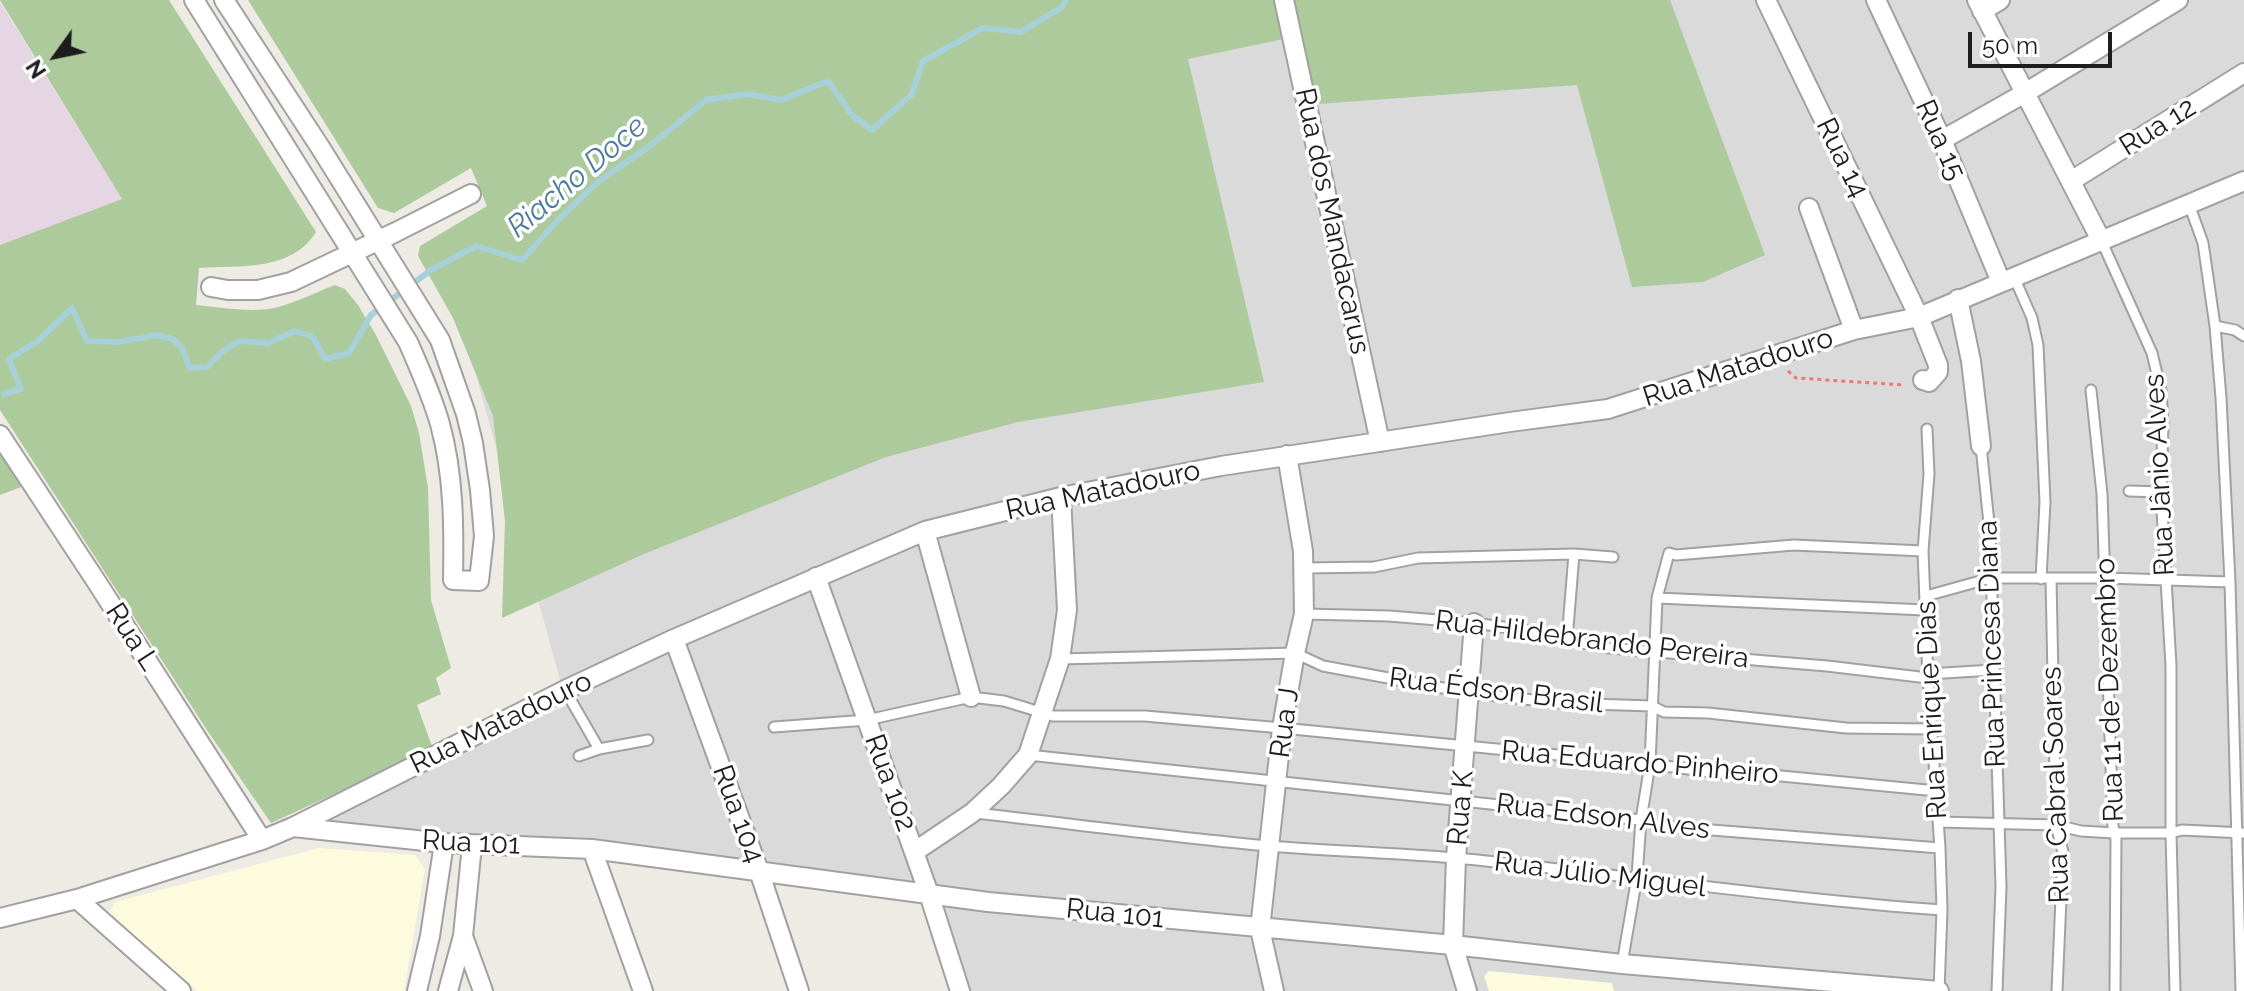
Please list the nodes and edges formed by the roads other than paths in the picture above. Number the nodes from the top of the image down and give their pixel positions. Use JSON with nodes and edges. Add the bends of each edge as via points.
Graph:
{"nodes":[{"id":1,"x":194,"y":0,"type":"edge"},
{"id":2,"x":224,"y":0,"type":"edge"},
{"id":3,"x":1284,"y":0,"type":"edge"},
{"id":4,"x":1766,"y":0,"type":"edge"},
{"id":5,"x":1876,"y":0,"type":"edge"},
{"id":6,"x":2000,"y":0,"type":"edge"},
{"id":7,"x":2178,"y":0,"type":"edge"},
{"id":8,"x":1979,"y":5,"type":"edge"},
{"id":9,"x":2244,"y":73,"type":"edge"},
{"id":10,"x":2025,"y":93,"type":"junction"},
{"id":11,"x":1942,"y":140,"type":"junction"},
{"id":12,"x":2071,"y":181,"type":"junction"},
{"id":13,"x":2244,"y":181,"type":"edge"},
{"id":14,"x":471,"y":194,"type":"dead end"},
{"id":15,"x":2189,"y":204,"type":"junction"},
{"id":16,"x":1809,"y":208,"type":"dead end"},
{"id":17,"x":378,"y":241,"type":"junction"},
{"id":18,"x":2102,"y":242,"type":"junction"},
{"id":19,"x":353,"y":253,"type":"junction"},
{"id":20,"x":2008,"y":279,"type":"junction"},
{"id":21,"x":211,"y":287,"type":"dead end"},
{"id":22,"x":1958,"y":299,"type":"junction"},
{"id":23,"x":1919,"y":317,"type":"junction"},
{"id":24,"x":2215,"y":326,"type":"junction"},
{"id":25,"x":1854,"y":330,"type":"junction"},
{"id":26,"x":2244,"y":336,"type":"edge"},
{"id":27,"x":1920,"y":383,"type":"road end"},
{"id":28,"x":2091,"y":390,"type":"dead end"},
{"id":29,"x":1927,"y":429,"type":"dead end"},
{"id":30,"x":0,"y":435,"type":"edge"},
{"id":31,"x":1380,"y":442,"type":"junction"},
{"id":32,"x":1981,"y":446,"type":"joint"},
{"id":33,"x":1287,"y":455,"type":"junction"},
{"id":34,"x":2129,"y":491,"type":"dead end"},
{"id":35,"x":2161,"y":492,"type":"junction"},
{"id":36,"x":1061,"y":497,"type":"junction"},
{"id":37,"x":925,"y":531,"type":"junction"},
{"id":38,"x":1923,"y":551,"type":"junction"},
{"id":39,"x":1574,"y":554,"type":"junction"},
{"id":40,"x":1613,"y":557,"type":"dead end"},
{"id":41,"x":1304,"y":568,"type":"junction"},
{"id":42,"x":816,"y":577,"type":"junction"},
{"id":43,"x":1991,"y":578,"type":"junction"},
{"id":44,"x":2105,"y":578,"type":"junction"},
{"id":45,"x":2046,"y":579,"type":"junction"},
{"id":46,"x":2166,"y":581,"type":"junction"},
{"id":47,"x":2230,"y":582,"type":"junction"},
{"id":48,"x":1926,"y":596,"type":"junction"},
{"id":49,"x":1657,"y":598,"type":"junction"},
{"id":50,"x":2230,"y":602,"type":"junction"},
{"id":51,"x":2244,"y":602,"type":"edge"},
{"id":52,"x":1925,"y":610,"type":"junction"},
{"id":53,"x":1304,"y":614,"type":"junction"},
{"id":54,"x":1474,"y":623,"type":"junction"},
{"id":55,"x":674,"y":639,"type":"junction"},
{"id":56,"x":1567,"y":640,"type":"junction"},
{"id":57,"x":1654,"y":652,"type":"junction"},
{"id":58,"x":1295,"y":653,"type":"junction"},
{"id":59,"x":1060,"y":659,"type":"junction"},
{"id":60,"x":1993,"y":670,"type":"junction"},
{"id":61,"x":1928,"y":676,"type":"junction"},
{"id":62,"x":565,"y":690,"type":"junction"},
{"id":63,"x":1470,"y":693,"type":"junction"},
{"id":64,"x":971,"y":697,"type":"junction"},
{"id":65,"x":1652,"y":706,"type":"junction"},
{"id":66,"x":1042,"y":713,"type":"junction"},
{"id":67,"x":867,"y":720,"type":"junction"},
{"id":68,"x":774,"y":727,"type":"dead end"},
{"id":69,"x":1282,"y":728,"type":"junction"},
{"id":70,"x":1933,"y":729,"type":"junction"},
{"id":71,"x":648,"y":740,"type":"dead end"},
{"id":72,"x":1466,"y":746,"type":"junction"},
{"id":73,"x":599,"y":749,"type":"junction"},
{"id":74,"x":1028,"y":755,"type":"junction"},
{"id":75,"x":579,"y":756,"type":"dead end"},
{"id":76,"x":1650,"y":764,"type":"junction"},
{"id":77,"x":1277,"y":781,"type":"junction"},
{"id":78,"x":1937,"y":791,"type":"junction"},
{"id":79,"x":1461,"y":801,"type":"junction"},
{"id":80,"x":972,"y":813,"type":"junction"},
{"id":81,"x":1641,"y":820,"type":"junction"},
{"id":82,"x":1939,"y":822,"type":"junction"},
{"id":83,"x":1998,"y":825,"type":"junction"},
{"id":84,"x":2056,"y":825,"type":"junction"},
{"id":85,"x":293,"y":827,"type":"junction"},
{"id":86,"x":2114,"y":833,"type":"junction"},
{"id":87,"x":2171,"y":833,"type":"junction"},
{"id":88,"x":2240,"y":833,"type":"edge"},
{"id":89,"x":262,"y":840,"type":"junction"},
{"id":90,"x":444,"y":843,"type":"junction"},
{"id":91,"x":472,"y":845,"type":"junction"},
{"id":92,"x":1269,"y":846,"type":"junction"},
{"id":93,"x":1940,"y":848,"type":"junction"},
{"id":94,"x":592,"y":849,"type":"junction"},
{"id":95,"x":914,"y":852,"type":"junction"},
{"id":96,"x":1456,"y":858,"type":"junction"},
{"id":97,"x":759,"y":871,"type":"junction"},
{"id":98,"x":1637,"y":877,"type":"junction"},
{"id":99,"x":929,"y":894,"type":"junction"},
{"id":100,"x":77,"y":899,"type":"junction"},
{"id":101,"x":1942,"y":910,"type":"junction"},
{"id":102,"x":0,"y":918,"type":"edge"},
{"id":103,"x":1260,"y":929,"type":"junction"},
{"id":104,"x":463,"y":936,"type":"junction"},
{"id":105,"x":1453,"y":945,"type":"junction"},
{"id":106,"x":1622,"y":964,"type":"junction"},
{"id":107,"x":181,"y":991,"type":"edge"},
{"id":108,"x":417,"y":991,"type":"edge"},
{"id":109,"x":448,"y":991,"type":"edge"},
{"id":110,"x":483,"y":991,"type":"edge"},
{"id":111,"x":643,"y":991,"type":"edge"},
{"id":112,"x":799,"y":991,"type":"edge"},
{"id":113,"x":960,"y":991,"type":"edge"},
{"id":114,"x":1274,"y":991,"type":"edge"},
{"id":115,"x":1467,"y":991,"type":"edge"},
{"id":116,"x":1939,"y":991,"type":"edge"},
{"id":117,"x":1997,"y":991,"type":"edge"},
{"id":118,"x":2057,"y":991,"type":"edge"},
{"id":119,"x":2115,"y":991,"type":"edge"},
{"id":120,"x":2175,"y":991,"type":"edge"},
{"id":121,"x":2241,"y":991,"type":"edge"}],
"edges":[{"from":1,"to":19,"type":"street"},
{"from":2,"to":17,"type":"street"},
{"from":3,"to":31,"type":"street","name":"Rua dos Mandacarus"},
{"from":4,"to":23,"type":"street","name":"Rua 14"},
{"from":5,"to":11,"type":"street","name":"Rua 15"},
{"from":6,"to":8,"type":"street"},
{"from":7,"to":10,"type":"street"},
{"from":8,"to":10,"type":"street","name":"Rua Jânio Alves"},
{"from":9,"to":12,"type":"street","name":"Rua 12"},
{"from":10,"to":11,"type":"street"},
{"from":10,"to":12,"type":"street","name":"Rua Jânio Alves"},
{"from":11,"to":20,"type":"street","name":"Rua 15"},
{"from":12,"to":18,"type":"street","name":"Rua Jânio Alves"},
{"from":13,"to":15,"type":"street","name":"Rua Matadouro"},
{"from":14,"to":17,"type":"street"},
{"from":15,"to":18,"type":"street","name":"Rua Matadouro"},
{"from":15,"to":24,"type":"lane","via":[[2203,243]]},
{"from":16,"to":25,"type":"street"},
{"from":17,"to":19,"type":"street"},
{"from":17,"to":19,"type":"street","via":[[440,340],[466,414],[484,536],[479,581],[453,580],[448,457],[433,399],[408,342]]},
{"from":18,"to":20,"type":"street","name":"Rua Matadouro"},
{"from":18,"to":35,"type":"lane","name":"Rua Jânio Alves","via":[[2157,372],[2163,424]]},
{"from":19,"to":21,"type":"street","via":[[273,288]]},
{"from":20,"to":22,"type":"street","name":"Rua Matadouro"},
{"from":20,"to":45,"type":"lane","name":"Rua Cabral Soares","via":[[2032,318],[2039,355]]},
{"from":22,"to":23,"type":"street","name":"Rua Matadouro"},
{"from":22,"to":32,"type":"street","name":"Rua Princesa Diana"},
{"from":23,"to":25,"type":"street","name":"Rua Matadouro"},
{"from":23,"to":27,"type":"street","via":[[1938,365],[1936,377]]},
{"from":24,"to":26,"type":"lane"},
{"from":24,"to":47,"type":"lane"},
{"from":25,"to":31,"type":"street","name":"Rua Matadouro","via":[[1608,409]]},
{"from":28,"to":44,"type":"lane","name":"Rua 11 de Dezembro"},
{"from":29,"to":38,"type":"lane","name":"Rua Enrique Dias"},
{"from":30,"to":89,"type":"street","name":"Rua L"},
{"from":31,"to":33,"type":"street","name":"Rua Matadouro"},
{"from":32,"to":43,"type":"lane","name":"Rua Princesa Diana"},
{"from":33,"to":36,"type":"street","name":"Rua Matadouro"},
{"from":33,"to":41,"type":"street","name":"Rua J"},
{"from":34,"to":35,"type":"lane"},
{"from":35,"to":46,"type":"lane","name":"Rua Jânio Alves"},
{"from":36,"to":37,"type":"street","name":"Rua Matadouro"},
{"from":36,"to":59,"type":"street","via":[[1067,610]]},
{"from":37,"to":42,"type":"street","name":"Rua Matadouro"},
{"from":37,"to":64,"type":"street"},
{"from":38,"to":48,"type":"lane","name":"Rua Enrique Dias"},
{"from":38,"to":49,"type":"lane","via":[[1794,545],[1669,553]]},
{"from":39,"to":40,"type":"lane"},
{"from":39,"to":41,"type":"lane","via":[[1418,558],[1374,567]]},
{"from":39,"to":56,"type":"lane"},
{"from":41,"to":53,"type":"street","name":"Rua J"},
{"from":42,"to":55,"type":"street","name":"Rua Matadouro"},
{"from":42,"to":67,"type":"street","name":"Rua 102"},
{"from":43,"to":45,"type":"lane"},
{"from":43,"to":48,"type":"lane"},
{"from":43,"to":60,"type":"lane","name":"Rua Princesa Diana"},
{"from":44,"to":45,"type":"lane"},
{"from":44,"to":46,"type":"lane"},
{"from":44,"to":86,"type":"lane","name":"Rua 11 de Dezembro"},
{"from":45,"to":84,"type":"lane","name":"Rua Cabral Soares"},
{"from":46,"to":47,"type":"lane"},
{"from":46,"to":87,"type":"lane","name":"Rua Jânio Alves"},
{"from":47,"to":50,"type":"lane"},
{"from":48,"to":52,"type":"lane","name":"Rua Enrique Dias"},
{"from":49,"to":52,"type":"lane"},
{"from":49,"to":57,"type":"lane"},
{"from":50,"to":51,"type":"lane"},
{"from":50,"to":88,"type":"lane"},
{"from":52,"to":61,"type":"lane","name":"Rua Enrique Dias"},
{"from":53,"to":54,"type":"lane","name":"Rua Hildebrando Pereira"},
{"from":53,"to":58,"type":"street","name":"Rua J"},
{"from":54,"to":56,"type":"lane","name":"Rua Hildebrando Pereira"},
{"from":54,"to":63,"type":"street","name":"Rua K"},
{"from":55,"to":62,"type":"street","name":"Rua Matadouro"},
{"from":55,"to":97,"type":"street","name":"Rua 104"},
{"from":56,"to":57,"type":"lane","name":"Rua Hildebrando Pereira"},
{"from":57,"to":61,"type":"lane","name":"Rua Hildebrando Pereira"},
{"from":57,"to":65,"type":"lane"},
{"from":58,"to":59,"type":"lane","name":"Rua Édson Brasil"},
{"from":58,"to":63,"type":"lane","name":"Rua Édson Brasil","via":[[1323,666]]},
{"from":58,"to":69,"type":"street","name":"Rua J"},
{"from":59,"to":66,"type":"street"},
{"from":60,"to":61,"type":"lane","name":"Rua Hildebrando Pereira"},
{"from":60,"to":83,"type":"lane","name":"Rua Princesa Diana"},
{"from":61,"to":70,"type":"lane","name":"Rua Enrique Dias"},
{"from":62,"to":73,"type":"lane"},
{"from":62,"to":85,"type":"street","name":"Rua Matadouro"},
{"from":63,"to":65,"type":"lane","name":"Rua Édson Brasil"},
{"from":63,"to":72,"type":"street","name":"Rua K"},
{"from":64,"to":66,"type":"lane","name":"Rua Eduardo Pinheiro"},
{"from":64,"to":67,"type":"lane","name":"Rua Eduardo Pinheiro"},
{"from":65,"to":70,"type":"lane","name":"Rua Édson Brasil","via":[[1664,712],[1846,728]]},
{"from":65,"to":76,"type":"lane"},
{"from":66,"to":69,"type":"lane","name":"Rua Eduardo Pinheiro"},
{"from":66,"to":74,"type":"street"},
{"from":67,"to":68,"type":"lane","name":"Rua Eduardo Pinheiro"},
{"from":67,"to":95,"type":"street","name":"Rua 102"},
{"from":69,"to":72,"type":"lane","name":"Rua Eduardo Pinheiro"},
{"from":69,"to":77,"type":"street","name":"Rua J"},
{"from":70,"to":78,"type":"lane","name":"Rua Enrique Dias"},
{"from":71,"to":73,"type":"lane"},
{"from":72,"to":76,"type":"lane","name":"Rua Eduardo Pinheiro"},
{"from":72,"to":79,"type":"street","name":"Rua K"},
{"from":73,"to":75,"type":"lane"},
{"from":74,"to":77,"type":"lane","name":"Rua Edson Alves"},
{"from":74,"to":80,"type":"street"},
{"from":76,"to":78,"type":"lane","name":"Rua Eduardo Pinheiro"},
{"from":76,"to":81,"type":"lane"},
{"from":77,"to":79,"type":"lane","name":"Rua Edson Alves"},
{"from":77,"to":92,"type":"street","name":"Rua J"},
{"from":78,"to":82,"type":"lane","name":"Rua Enrique Dias"},
{"from":79,"to":81,"type":"lane","name":"Rua Edson Alves"},
{"from":79,"to":96,"type":"street","name":"Rua K"},
{"from":80,"to":92,"type":"lane","name":"Rua Júlio Miguel"},
{"from":80,"to":95,"type":"street"},
{"from":81,"to":93,"type":"lane","name":"Rua Edson Alves","via":[[1661,826]]},
{"from":81,"to":98,"type":"lane"},
{"from":82,"to":83,"type":"lane"},
{"from":82,"to":93,"type":"lane","name":"Rua Enrique Dias"},
{"from":83,"to":84,"type":"lane"},
{"from":83,"to":117,"type":"lane","name":"Rua Princesa Diana"},
{"from":84,"to":86,"type":"lane"},
{"from":84,"to":118,"type":"lane","name":"Rua Cabral Soares","via":[[2063,852]]},
{"from":85,"to":89,"type":"street","name":"Rua Matadouro"},
{"from":85,"to":90,"type":"street","name":"Rua 101"},
{"from":86,"to":87,"type":"lane"},
{"from":86,"to":119,"type":"lane","name":"Rua 11 de Dezembro"},
{"from":87,"to":88,"type":"lane"},
{"from":87,"to":120,"type":"lane","name":"Rua Jânio Alves"},
{"from":88,"to":121,"type":"lane"},
{"from":89,"to":100,"type":"street","name":"Rua Matadouro"},
{"from":90,"to":91,"type":"street","name":"Rua 101"},
{"from":90,"to":108,"type":"street"},
{"from":91,"to":94,"type":"street","name":"Rua 101"},
{"from":91,"to":104,"type":"street"},
{"from":92,"to":96,"type":"lane","name":"Rua Júlio Miguel"},
{"from":92,"to":103,"type":"street","name":"Rua J"},
{"from":93,"to":101,"type":"lane","name":"Rua Enrique Dias"},
{"from":94,"to":97,"type":"street","name":"Rua 101"},
{"from":94,"to":111,"type":"street"},
{"from":95,"to":99,"type":"street","name":"Rua 102"},
{"from":96,"to":98,"type":"lane","name":"Rua Júlio Miguel"},
{"from":96,"to":105,"type":"street","name":"Rua K"},
{"from":97,"to":99,"type":"street","name":"Rua 101"},
{"from":97,"to":112,"type":"street","name":"Rua 104"},
{"from":98,"to":101,"type":"lane","name":"Rua Júlio Miguel"},
{"from":98,"to":106,"type":"lane"},
{"from":99,"to":103,"type":"street","name":"Rua 101"},
{"from":99,"to":113,"type":"street","name":"Rua 102"},
{"from":100,"to":102,"type":"street","name":"Rua Matadouro"},
{"from":100,"to":107,"type":"street"},
{"from":101,"to":116,"type":"lane","name":"Rua Enrique Dias"},
{"from":103,"to":105,"type":"street","name":"Rua 101"},
{"from":103,"to":114,"type":"street","name":"Rua J"},
{"from":104,"to":109,"type":"street"},
{"from":104,"to":110,"type":"street"},
{"from":105,"to":106,"type":"street","name":"Rua 101"},
{"from":105,"to":115,"type":"street","name":"Rua K"},
{"from":106,"to":116,"type":"street","name":"Rua 101"}]}
